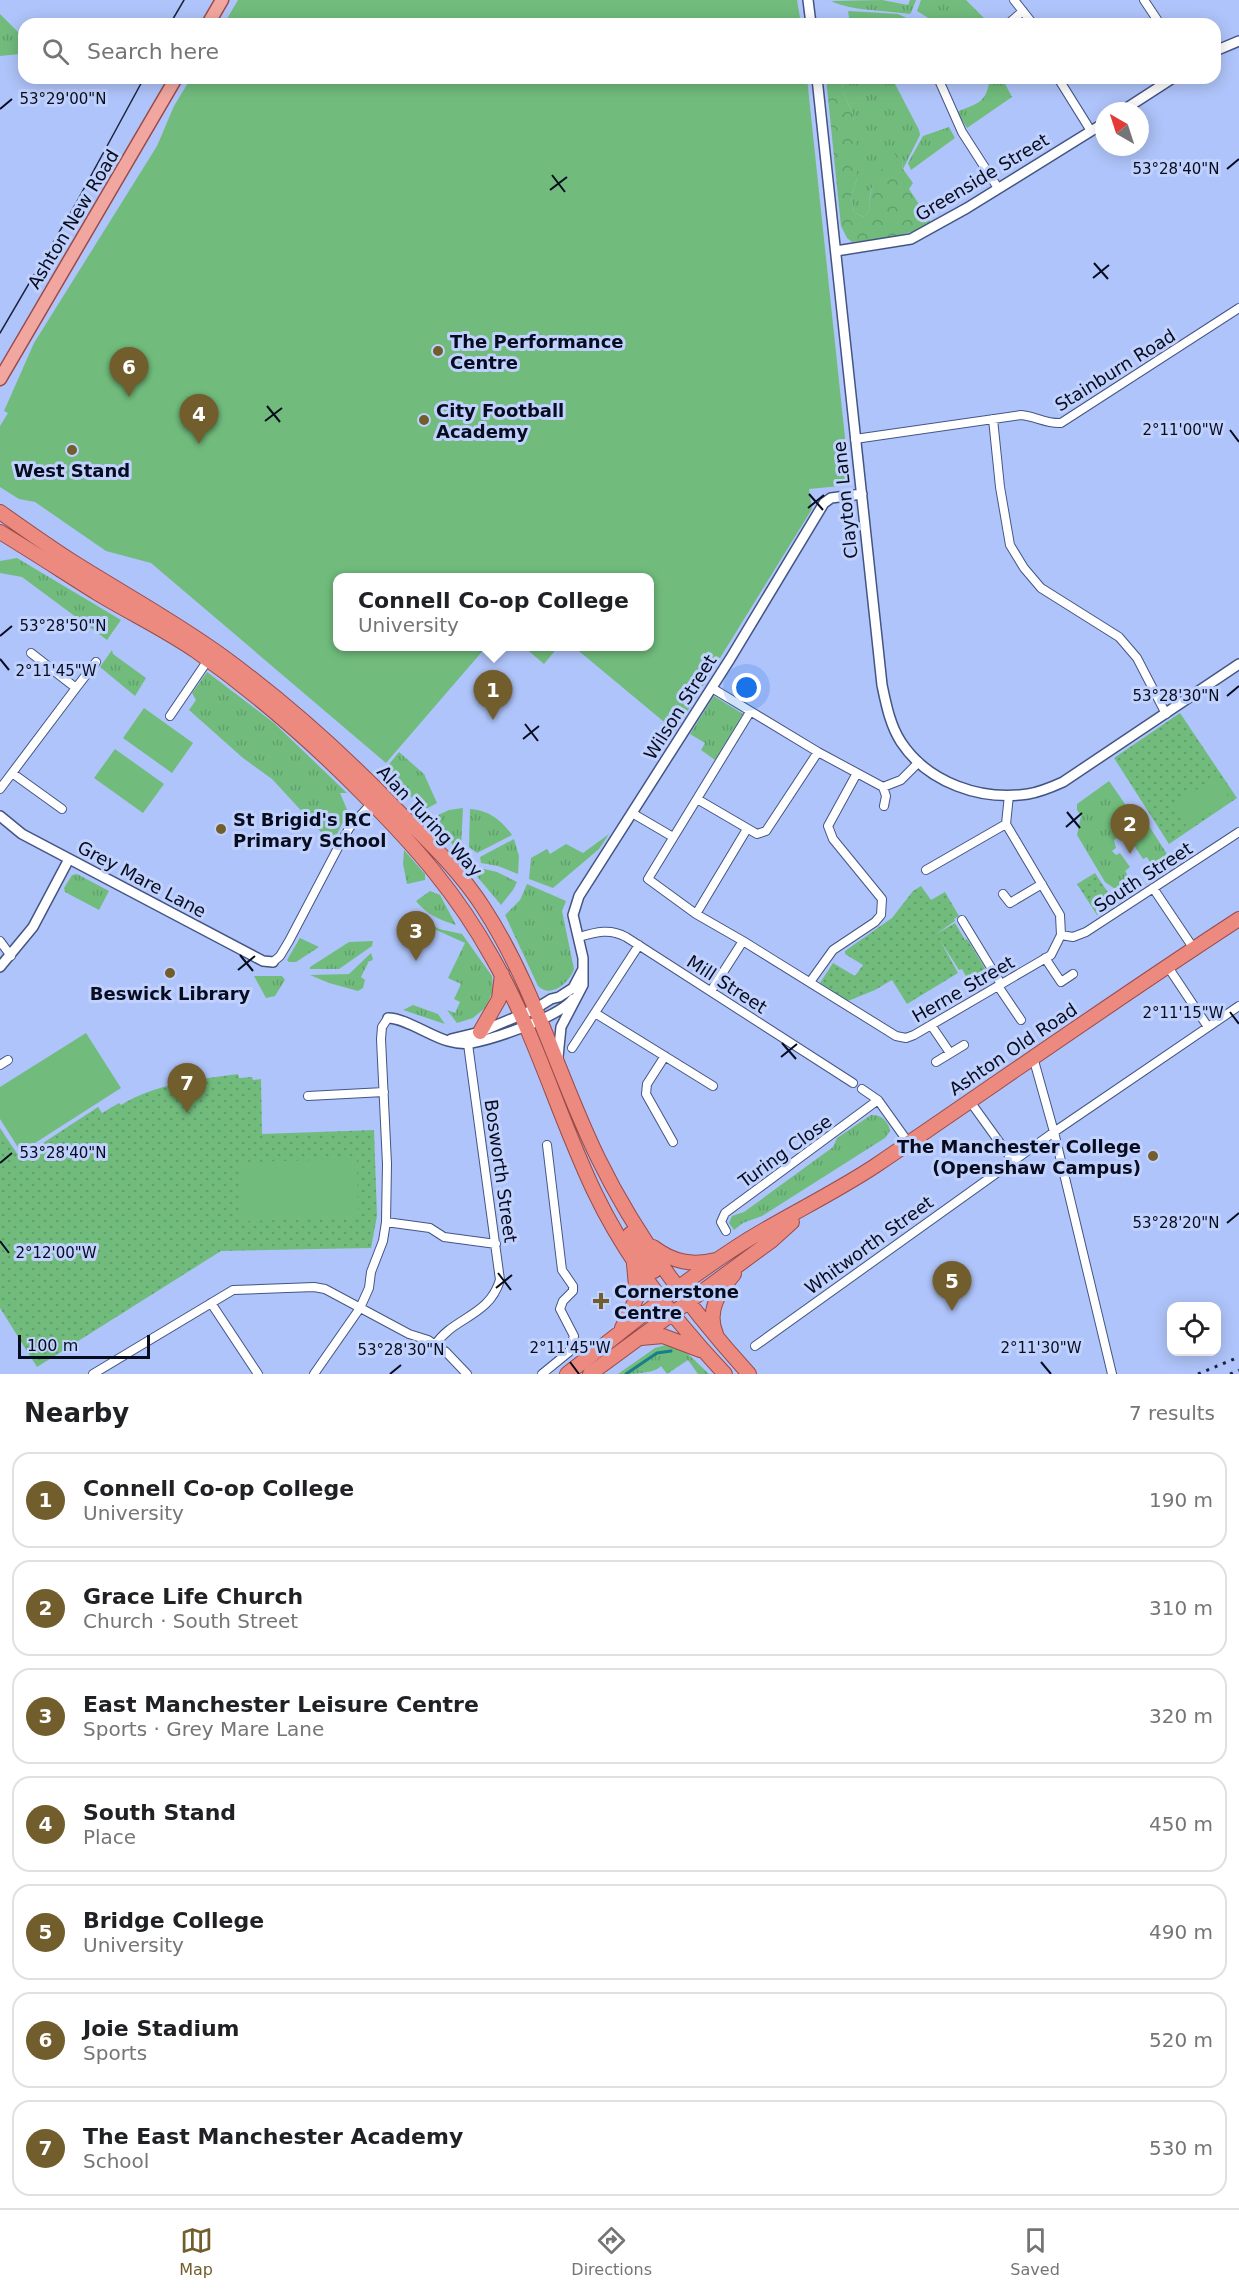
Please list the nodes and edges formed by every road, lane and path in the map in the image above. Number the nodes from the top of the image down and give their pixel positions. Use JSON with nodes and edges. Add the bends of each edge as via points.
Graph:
{"nodes":[{"id":1,"x":222,"y":0,"type":"edge"},
{"id":2,"x":808,"y":0,"type":"edge"},
{"id":3,"x":1014,"y":0,"type":"edge"},
{"id":4,"x":1144,"y":0,"type":"edge"},
{"id":5,"x":1023,"y":11,"type":"junction"},
{"id":6,"x":212,"y":18,"type":"edge"},
{"id":7,"x":810,"y":18,"type":"edge"},
{"id":8,"x":1015,"y":18,"type":"edge"},
{"id":9,"x":1028,"y":18,"type":"edge"},
{"id":10,"x":1156,"y":18,"type":"edge"},
{"id":11,"x":1239,"y":41,"type":"edge"},
{"id":12,"x":1221,"y":48,"type":"edge"},
{"id":13,"x":173,"y":84,"type":"edge"},
{"id":14,"x":817,"y":84,"type":"edge"},
{"id":15,"x":941,"y":84,"type":"edge"},
{"id":16,"x":1062,"y":84,"type":"edge"},
{"id":17,"x":1164,"y":84,"type":"edge"},
{"id":18,"x":1136,"y":102,"type":"edge"},
{"id":19,"x":1095,"y":129,"type":"edge"},
{"id":20,"x":1091,"y":131,"type":"junction"},
{"id":21,"x":998,"y":188,"type":"junction"},
{"id":22,"x":836,"y":251,"type":"junction"},
{"id":23,"x":1239,"y":308,"type":"edge"},
{"id":24,"x":0,"y":380,"type":"edge"},
{"id":25,"x":993,"y":419,"type":"junction"},
{"id":26,"x":855,"y":439,"type":"junction"},
{"id":27,"x":862,"y":494,"type":"junction"},
{"id":28,"x":0,"y":512,"type":"edge"},
{"id":29,"x":0,"y":525,"type":"edge"},
{"id":30,"x":0,"y":532,"type":"edge"},
{"id":31,"x":57,"y":568,"type":"junction"},
{"id":32,"x":31,"y":653,"type":"dead end"},
{"id":33,"x":208,"y":660,"type":"junction"},
{"id":34,"x":96,"y":662,"type":"dead end"},
{"id":35,"x":1239,"y":664,"type":"edge"},
{"id":36,"x":76,"y":688,"type":"junction"},
{"id":37,"x":712,"y":688,"type":"junction"},
{"id":38,"x":750,"y":712,"type":"junction"},
{"id":39,"x":1166,"y":714,"type":"junction"},
{"id":40,"x":170,"y":716,"type":"dead end"},
{"id":41,"x":818,"y":752,"type":"junction"},
{"id":42,"x":919,"y":762,"type":"junction"},
{"id":43,"x":12,"y":772,"type":"junction"},
{"id":44,"x":857,"y":773,"type":"junction"},
{"id":45,"x":883,"y":787,"type":"junction"},
{"id":46,"x":0,"y":789,"type":"edge"},
{"id":47,"x":1009,"y":795,"type":"junction"},
{"id":48,"x":697,"y":799,"type":"junction"},
{"id":49,"x":372,"y":803,"type":"junction"},
{"id":50,"x":884,"y":806,"type":"dead end"},
{"id":51,"x":62,"y":809,"type":"dead end"},
{"id":52,"x":632,"y":813,"type":"junction"},
{"id":53,"x":0,"y":816,"type":"edge"},
{"id":54,"x":1006,"y":824,"type":"junction"},
{"id":55,"x":747,"y":829,"type":"junction"},
{"id":56,"x":1239,"y":832,"type":"edge"},
{"id":57,"x":673,"y":837,"type":"junction"},
{"id":58,"x":69,"y":859,"type":"junction"},
{"id":59,"x":926,"y":870,"type":"dead end"},
{"id":60,"x":1042,"y":884,"type":"junction"},
{"id":61,"x":1153,"y":888,"type":"junction"},
{"id":62,"x":1004,"y":894,"type":"dead end"},
{"id":63,"x":696,"y":914,"type":"junction"},
{"id":64,"x":1239,"y":919,"type":"edge"},
{"id":65,"x":962,"y":920,"type":"dead end"},
{"id":66,"x":1061,"y":935,"type":"junction"},
{"id":67,"x":579,"y":937,"type":"junction"},
{"id":68,"x":0,"y":941,"type":"edge"},
{"id":69,"x":743,"y":941,"type":"junction"},
{"id":70,"x":639,"y":945,"type":"junction"},
{"id":71,"x":1194,"y":949,"type":"junction"},
{"id":72,"x":11,"y":956,"type":"junction"},
{"id":73,"x":1045,"y":958,"type":"junction"},
{"id":74,"x":273,"y":962,"type":"joint"},
{"id":75,"x":1168,"y":967,"type":"junction"},
{"id":76,"x":0,"y":968,"type":"edge"},
{"id":77,"x":583,"y":969,"type":"junction"},
{"id":78,"x":502,"y":974,"type":"junction"},
{"id":79,"x":1074,"y":974,"type":"dead end"},
{"id":80,"x":810,"y":982,"type":"junction"},
{"id":81,"x":583,"y":985,"type":"junction"},
{"id":82,"x":1000,"y":985,"type":"junction"},
{"id":83,"x":711,"y":991,"type":"junction"},
{"id":84,"x":1239,"y":1006,"type":"edge"},
{"id":85,"x":595,"y":1013,"type":"junction"},
{"id":86,"x":531,"y":1017,"type":"junction"},
{"id":87,"x":388,"y":1018,"type":"joint"},
{"id":88,"x":1021,"y":1020,"type":"dead end"},
{"id":89,"x":932,"y":1025,"type":"junction"},
{"id":90,"x":1208,"y":1027,"type":"junction"},
{"id":91,"x":480,"y":1032,"type":"junction"},
{"id":92,"x":446,"y":1040,"type":"junction"},
{"id":93,"x":468,"y":1044,"type":"junction"},
{"id":94,"x":964,"y":1045,"type":"dead end"},
{"id":95,"x":572,"y":1048,"type":"dead end"},
{"id":96,"x":950,"y":1053,"type":"junction"},
{"id":97,"x":665,"y":1056,"type":"junction"},
{"id":98,"x":1033,"y":1057,"type":"junction"},
{"id":99,"x":8,"y":1060,"type":"dead end"},
{"id":100,"x":558,"y":1062,"type":"junction"},
{"id":101,"x":936,"y":1062,"type":"dead end"},
{"id":102,"x":0,"y":1065,"type":"edge"},
{"id":103,"x":853,"y":1083,"type":"dead end"},
{"id":104,"x":713,"y":1086,"type":"dead end"},
{"id":105,"x":862,"y":1089,"type":"dead end"},
{"id":106,"x":384,"y":1092,"type":"junction"},
{"id":107,"x":308,"y":1096,"type":"dead end"},
{"id":108,"x":879,"y":1100,"type":"junction"},
{"id":109,"x":969,"y":1100,"type":"junction"},
{"id":110,"x":1054,"y":1132,"type":"junction"},
{"id":111,"x":672,"y":1142,"type":"dead end"},
{"id":112,"x":908,"y":1142,"type":"junction"},
{"id":113,"x":547,"y":1145,"type":"dead end"},
{"id":114,"x":1013,"y":1161,"type":"junction"},
{"id":115,"x":607,"y":1175,"type":"junction"},
{"id":116,"x":808,"y":1207,"type":"junction"},
{"id":117,"x":386,"y":1222,"type":"junction"},
{"id":118,"x":726,"y":1231,"type":"dead end"},
{"id":119,"x":644,"y":1240,"type":"junction"},
{"id":120,"x":496,"y":1244,"type":"junction"},
{"id":121,"x":722,"y":1258,"type":"junction"},
{"id":122,"x":747,"y":1258,"type":"junction"},
{"id":123,"x":633,"y":1259,"type":"junction"},
{"id":124,"x":671,"y":1294,"type":"junction"},
{"id":125,"x":211,"y":1303,"type":"junction"},
{"id":126,"x":680,"y":1307,"type":"junction"},
{"id":127,"x":360,"y":1308,"type":"junction"},
{"id":128,"x":614,"y":1338,"type":"junction"},
{"id":129,"x":639,"y":1338,"type":"junction"},
{"id":130,"x":718,"y":1339,"type":"junction"},
{"id":131,"x":435,"y":1345,"type":"junction"},
{"id":132,"x":755,"y":1346,"type":"dead end"},
{"id":133,"x":704,"y":1352,"type":"junction"},
{"id":134,"x":93,"y":1374,"type":"edge"},
{"id":135,"x":258,"y":1374,"type":"edge"},
{"id":136,"x":314,"y":1374,"type":"edge"},
{"id":137,"x":467,"y":1374,"type":"edge"},
{"id":138,"x":542,"y":1374,"type":"edge"},
{"id":139,"x":567,"y":1374,"type":"edge"},
{"id":140,"x":590,"y":1374,"type":"edge"},
{"id":141,"x":725,"y":1374,"type":"edge"},
{"id":142,"x":735,"y":1374,"type":"edge"},
{"id":143,"x":749,"y":1374,"type":"edge"},
{"id":144,"x":1112,"y":1374,"type":"edge"}],
"edges":[{"from":1,"to":6,"type":"main road"},
{"from":2,"to":7,"type":"street"},
{"from":3,"to":5,"type":"street"},
{"from":4,"to":10,"type":"street"},
{"from":5,"to":8,"type":"street"},
{"from":5,"to":9,"type":"street"},
{"from":11,"to":12,"type":"street"},
{"from":13,"to":24,"type":"main road","name":"Ashton New Road"},
{"from":14,"to":22,"type":"street","name":"Clayton Lane"},
{"from":15,"to":21,"type":"street","via":[[962,132]]},
{"from":16,"to":20,"type":"street"},
{"from":17,"to":18,"type":"street"},
{"from":19,"to":20,"type":"street","name":"Greenside Street"},
{"from":20,"to":21,"type":"street","name":"Greenside Street"},
{"from":21,"to":22,"type":"street","name":"Greenside Street","via":[[911,239]]},
{"from":22,"to":26,"type":"street","name":"Clayton Lane"},
{"from":23,"to":25,"type":"street","name":"Stainburn Road","via":[[1061,423],[1021,415]]},
{"from":25,"to":26,"type":"street","name":"Stainburn Road"},
{"from":25,"to":39,"type":"street","via":[[1010,545],[1041,588],[1119,637],[1137,658]]},
{"from":26,"to":27,"type":"street","name":"Clayton Lane"},
{"from":27,"to":37,"type":"street","name":"Wilson Street","via":[[831,498],[824,503]]},
{"from":27,"to":42,"type":"street","name":"Clayton Lane","via":[[882,685],[890,719],[901,742]]},
{"from":28,"to":86,"type":"highway","name":"Alan Turing Way","via":[[222,656],[289,708],[379,790],[467,884],[505,945]]},
{"from":29,"to":31,"type":"highway"},
{"from":30,"to":31,"type":"highway","name":"Alan Turing Way"},
{"from":31,"to":33,"type":"highway","name":"Alan Turing Way"},
{"from":32,"to":36,"type":"street"},
{"from":33,"to":40,"type":"street"},
{"from":33,"to":49,"type":"highway","name":"Alan Turing Way","via":[[295,727]]},
{"from":34,"to":36,"type":"street"},
{"from":35,"to":39,"type":"street","name":"Clayton Lane"},
{"from":36,"to":43,"type":"street"},
{"from":37,"to":38,"type":"street"},
{"from":37,"to":52,"type":"street","name":"Wilson Street"},
{"from":38,"to":41,"type":"street"},
{"from":38,"to":48,"type":"street"},
{"from":39,"to":47,"type":"street","name":"Clayton Lane","via":[[1056,785],[1040,792]]},
{"from":41,"to":44,"type":"street"},
{"from":41,"to":55,"type":"street","via":[[766,831],[757,834]]},
{"from":42,"to":45,"type":"street","via":[[901,780]]},
{"from":42,"to":47,"type":"street","name":"Clayton Lane","via":[[934,775],[961,788]]},
{"from":43,"to":46,"type":"street"},
{"from":43,"to":51,"type":"street"},
{"from":44,"to":45,"type":"street"},
{"from":44,"to":80,"type":"street","via":[[829,821],[829,832],[882,899],[881,915],[831,953]]},
{"from":45,"to":50,"type":"street"},
{"from":47,"to":54,"type":"street"},
{"from":48,"to":55,"type":"street"},
{"from":48,"to":57,"type":"street"},
{"from":49,"to":74,"type":"street","via":[[341,842],[280,956]]},
{"from":49,"to":78,"type":"highway","name":"Alan Turing Way","via":[[445,883]]},
{"from":52,"to":57,"type":"street"},
{"from":52,"to":67,"type":"street","name":"Wilson Street","via":[[575,903],[573,915]]},
{"from":53,"to":58,"type":"street","name":"Grey Mare Lane","via":[[22,834]]},
{"from":54,"to":59,"type":"street"},
{"from":54,"to":60,"type":"street"},
{"from":55,"to":63,"type":"street"},
{"from":56,"to":61,"type":"street","name":"South Street"},
{"from":57,"to":63,"type":"street","name":"Herne Street","via":[[648,879]]},
{"from":58,"to":72,"type":"street","via":[[33,927]]},
{"from":58,"to":74,"type":"street","name":"Grey Mare Lane","via":[[263,961]]},
{"from":60,"to":62,"type":"street","via":[[1010,903]]},
{"from":60,"to":66,"type":"street","via":[[1060,915]]},
{"from":61,"to":66,"type":"street","name":"South Street","via":[[1079,936]]},
{"from":61,"to":71,"type":"street"},
{"from":63,"to":69,"type":"street","name":"Herne Street"},
{"from":64,"to":71,"type":"highway","name":"Ashton Old Road"},
{"from":65,"to":82,"type":"street"},
{"from":66,"to":73,"type":"street","name":"Herne Street","via":[[1056,949]]},
{"from":67,"to":70,"type":"street","name":"Mill Street","via":[[612,931]]},
{"from":67,"to":77,"type":"street","name":"Wilson Street"},
{"from":68,"to":72,"type":"street"},
{"from":69,"to":80,"type":"street","name":"Herne Street"},
{"from":69,"to":83,"type":"street"},
{"from":70,"to":83,"type":"street","name":"Mill Street"},
{"from":70,"to":85,"type":"street"},
{"from":71,"to":75,"type":"highway","name":"Ashton Old Road"},
{"from":72,"to":76,"type":"street"},
{"from":73,"to":79,"type":"street","via":[[1061,982]]},
{"from":73,"to":82,"type":"street","name":"Herne Street"},
{"from":75,"to":90,"type":"street"},
{"from":75,"to":98,"type":"highway","name":"Ashton Old Road"},
{"from":77,"to":81,"type":"street","name":"Wilson Street"},
{"from":77,"to":86,"type":"street","via":[[573,988]]},
{"from":78,"to":86,"type":"highway","name":"Alan Turing Way"},
{"from":78,"to":91,"type":"highway","via":[[499,999]]},
{"from":80,"to":89,"type":"street","name":"Herne Street","via":[[896,1036],[906,1038]]},
{"from":81,"to":86,"type":"street","via":[[571,1003]]},
{"from":81,"to":100,"type":"street","name":"Wilson Street","via":[[561,1027]]},
{"from":82,"to":88,"type":"street"},
{"from":82,"to":89,"type":"street","name":"Herne Street"},
{"from":83,"to":103,"type":"street","name":"Mill Street"},
{"from":84,"to":90,"type":"street","name":"Whitworth Street"},
{"from":85,"to":95,"type":"street"},
{"from":85,"to":97,"type":"street"},
{"from":86,"to":91,"type":"street"},
{"from":86,"to":93,"type":"street","via":[[491,1038]]},
{"from":86,"to":100,"type":"highway","name":"Alan Turing Way"},
{"from":86,"to":123,"type":"highway","name":"Alan Turing Way","via":[[595,1194]]},
{"from":87,"to":92,"type":"street"},
{"from":87,"to":106,"type":"street","via":[[381,1039]]},
{"from":89,"to":96,"type":"street"},
{"from":90,"to":110,"type":"street","name":"Whitworth Street"},
{"from":91,"to":92,"type":"street"},
{"from":92,"to":93,"type":"street"},
{"from":93,"to":120,"type":"street","name":"Bosworth Street"},
{"from":94,"to":96,"type":"street"},
{"from":96,"to":101,"type":"street"},
{"from":97,"to":104,"type":"street"},
{"from":97,"to":111,"type":"street","via":[[647,1084],[646,1094]]},
{"from":98,"to":109,"type":"highway","name":"Ashton Old Road"},
{"from":98,"to":110,"type":"street"},
{"from":99,"to":102,"type":"street"},
{"from":100,"to":115,"type":"highway","name":"Alan Turing Way"},
{"from":105,"to":108,"type":"street"},
{"from":106,"to":107,"type":"street"},
{"from":106,"to":117,"type":"street"},
{"from":108,"to":112,"type":"street"},
{"from":108,"to":118,"type":"street","name":"Turing Close","via":[[725,1213],[721,1222]]},
{"from":109,"to":112,"type":"highway","name":"Ashton Old Road"},
{"from":109,"to":114,"type":"street"},
{"from":110,"to":114,"type":"street","name":"Whitworth Street"},
{"from":110,"to":144,"type":"street"},
{"from":112,"to":116,"type":"highway","name":"Ashton Old Road"},
{"from":113,"to":138,"type":"street","via":[[561,1264],[573,1286],[560,1309],[574,1342],[569,1352]]},
{"from":114,"to":132,"type":"street","name":"Whitworth Street"},
{"from":115,"to":119,"type":"highway","name":"Alan Turing Way"},
{"from":115,"to":124,"type":"highway","via":[[607,1190],[627,1228]]},
{"from":116,"to":121,"type":"highway","name":"Ashton Old Road"},
{"from":116,"to":122,"type":"highway","name":"Ashton Old Road"},
{"from":117,"to":120,"type":"street","via":[[430,1228],[444,1237]]},
{"from":117,"to":127,"type":"street","via":[[380,1253]]},
{"from":119,"to":121,"type":"highway","via":[[682,1262]]},
{"from":119,"to":124,"type":"highway","name":"Alan Turing Way"},
{"from":120,"to":131,"type":"street","name":"Bosworth Street","via":[[500,1280],[493,1296],[444,1333]]},
{"from":121,"to":124,"type":"highway","name":"Ashton Old Road"},
{"from":122,"to":126,"type":"highway","name":"Ashton Old Road"},
{"from":122,"to":130,"type":"highway","via":[[716,1300],[713,1317]]},
{"from":123,"to":124,"type":"highway","name":"Alan Turing Way"},
{"from":123,"to":128,"type":"highway","via":[[637,1297],[627,1322]]},
{"from":124,"to":126,"type":"highway"},
{"from":124,"to":126,"type":"highway"},
{"from":124,"to":128,"type":"highway","name":"Ashton Old Road"},
{"from":125,"to":127,"type":"street","via":[[233,1290],[314,1287]]},
{"from":125,"to":134,"type":"street"},
{"from":125,"to":135,"type":"street"},
{"from":126,"to":129,"type":"highway","name":"Ashton Old Road"},
{"from":126,"to":130,"type":"highway"},
{"from":126,"to":133,"type":"highway"},
{"from":126,"to":142,"type":"highway"},
{"from":127,"to":131,"type":"street"},
{"from":127,"to":136,"type":"street"},
{"from":128,"to":139,"type":"highway","name":"Ashton Old Road"},
{"from":129,"to":133,"type":"highway","via":[[663,1336]]},
{"from":129,"to":140,"type":"highway","name":"Ashton Old Road"},
{"from":130,"to":143,"type":"highway"},
{"from":131,"to":137,"type":"street"},
{"from":133,"to":141,"type":"highway"}]}
